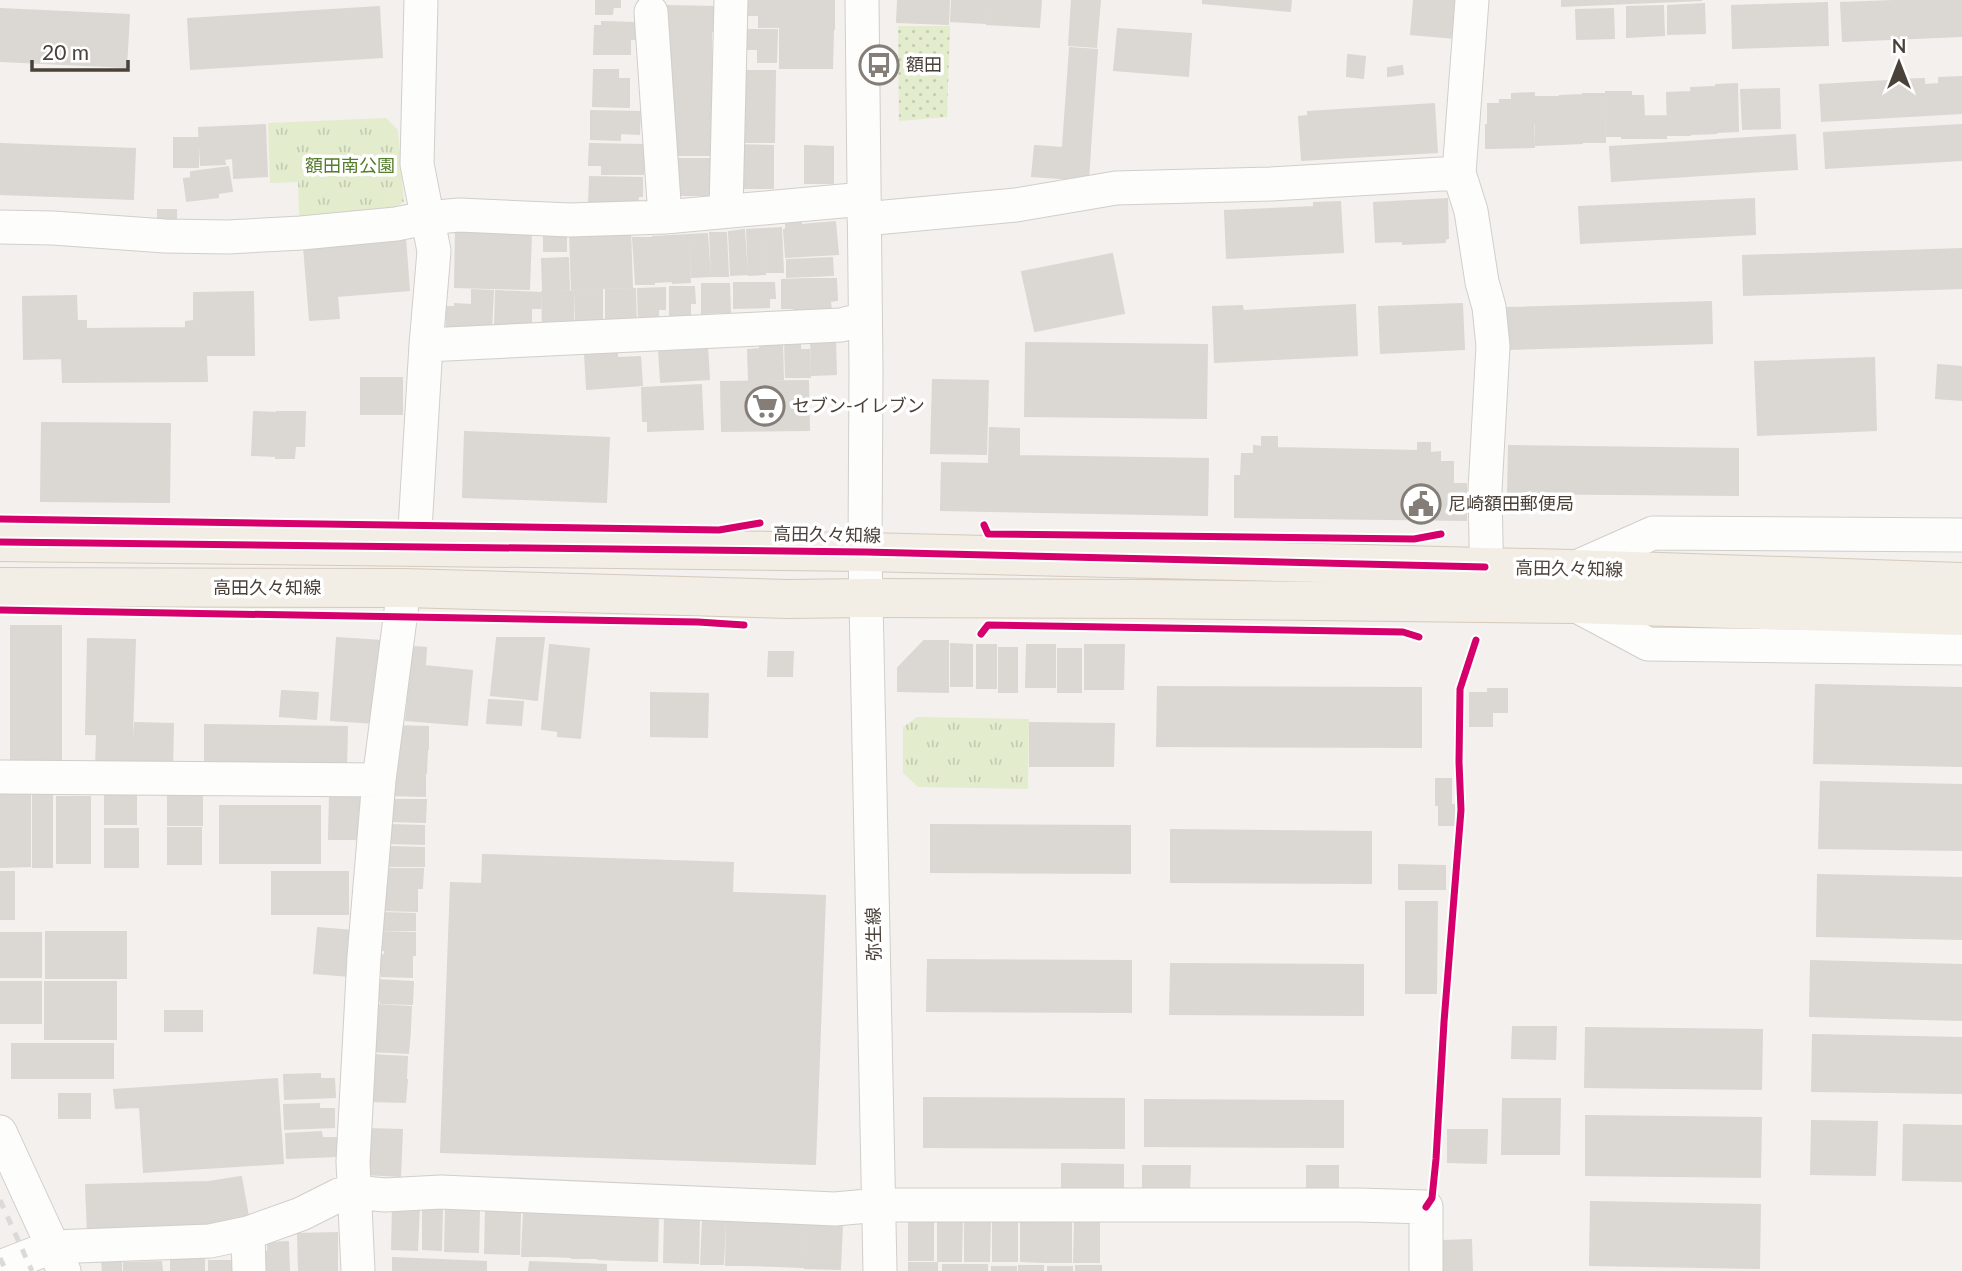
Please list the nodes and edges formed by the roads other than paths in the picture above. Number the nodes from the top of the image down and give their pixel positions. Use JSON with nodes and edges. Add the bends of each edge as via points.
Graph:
{"nodes":[{"id":1,"x":421,"y":0,"type":"edge"},
{"id":2,"x":731,"y":0,"type":"edge"},
{"id":3,"x":862,"y":0,"type":"edge"},
{"id":4,"x":1472,"y":0,"type":"edge"},
{"id":5,"x":650,"y":12,"type":"dead end"},
{"id":6,"x":1459,"y":173,"type":"junction"},
{"id":7,"x":864,"y":209,"type":"junction"},
{"id":8,"x":726,"y":211,"type":"junction"},
{"id":9,"x":665,"y":217,"type":"junction"},
{"id":10,"x":426,"y":218,"type":"junction"},
{"id":11,"x":0,"y":227,"type":"edge"},
{"id":12,"x":865,"y":319,"type":"junction"},
{"id":13,"x":426,"y":345,"type":"junction"},
{"id":14,"x":1962,"y":535,"type":"edge"},
{"id":15,"x":0,"y":542,"type":"edge"},
{"id":16,"x":414,"y":546,"type":"junction"},
{"id":17,"x":865,"y":552,"type":"junction"},
{"id":18,"x":1962,"y":582,"type":"edge"},
{"id":19,"x":1487,"y":585,"type":"junction"},
{"id":20,"x":0,"y":587,"type":"edge"},
{"id":21,"x":1573,"y":587,"type":"junction"},
{"id":22,"x":404,"y":589,"type":"junction"},
{"id":23,"x":866,"y":597,"type":"junction"},
{"id":24,"x":1962,"y":616,"type":"edge"},
{"id":25,"x":1962,"y":648,"type":"edge"},
{"id":26,"x":0,"y":777,"type":"edge"},
{"id":27,"x":379,"y":780,"type":"junction"},
{"id":28,"x":0,"y":1132,"type":"edge"},
{"id":29,"x":353,"y":1192,"type":"junction"},
{"id":30,"x":878,"y":1205,"type":"junction"},
{"id":31,"x":248,"y":1233,"type":"junction"},
{"id":32,"x":58,"y":1259,"type":"edge"},
{"id":33,"x":0,"y":1267,"type":"edge"},
{"id":34,"x":249,"y":1271,"type":"edge"},
{"id":35,"x":358,"y":1271,"type":"edge"},
{"id":36,"x":880,"y":1271,"type":"edge"},
{"id":37,"x":1426,"y":1271,"type":"edge"}],
"edges":[{"from":1,"to":10,"type":"street","via":[[417,164]]},
{"from":2,"to":8,"type":"street"},
{"from":3,"to":7,"type":"street","name":"弥生線"},
{"from":4,"to":6,"type":"street"},
{"from":5,"to":9,"type":"street","via":[[640,67]]},
{"from":6,"to":7,"type":"street","via":[[1116,188],[1016,205]]},
{"from":6,"to":19,"type":"street","via":[[1471,211],[1493,346],[1485,490]]},
{"from":7,"to":8,"type":"street"},
{"from":7,"to":12,"type":"street","name":"弥生線"},
{"from":8,"to":9,"type":"street"},
{"from":9,"to":10,"type":"street"},
{"from":10,"to":11,"type":"street","via":[[228,237]]},
{"from":10,"to":13,"type":"street","via":[[434,251]]},
{"from":12,"to":13,"type":"street","via":[[841,325]]},
{"from":12,"to":17,"type":"street","name":"弥生線"},
{"from":13,"to":16,"type":"street"},
{"from":14,"to":21,"type":"street","via":[[1653,533]]},
{"from":15,"to":16,"type":"main road","name":"高田久々知線"},
{"from":16,"to":17,"type":"main road","name":"高田久々知線"},
{"from":17,"to":19,"type":"main road","name":"高田久々知線"},
{"from":17,"to":23,"type":"street","name":"弥生線"},
{"from":18,"to":21,"type":"main road","name":"高田久々知線"},
{"from":19,"to":21,"type":"main road","name":"高田久々知線"},
{"from":19,"to":23,"type":"main road","name":"高田久々知線"},
{"from":20,"to":22,"type":"main road","name":"高田久々知線"},
{"from":21,"to":24,"type":"main road","name":"高田久々知線"},
{"from":21,"to":25,"type":"street","via":[[1648,644]]},
{"from":22,"to":23,"type":"main road","name":"高田久々知線"},
{"from":22,"to":27,"type":"street"},
{"from":23,"to":30,"type":"street","name":"弥生線"},
{"from":26,"to":27,"type":"street"},
{"from":27,"to":29,"type":"street","via":[[364,957]]},
{"from":28,"to":32,"type":"street"},
{"from":29,"to":30,"type":"street","via":[[835,1209]]},
{"from":29,"to":31,"type":"street"},
{"from":29,"to":35,"type":"street"},
{"from":30,"to":36,"type":"street","name":"弥生線"},
{"from":30,"to":37,"type":"street","via":[[1426,1207]]},
{"from":31,"to":32,"type":"street"},
{"from":31,"to":34,"type":"street"},
{"from":32,"to":33,"type":"street"}]}
